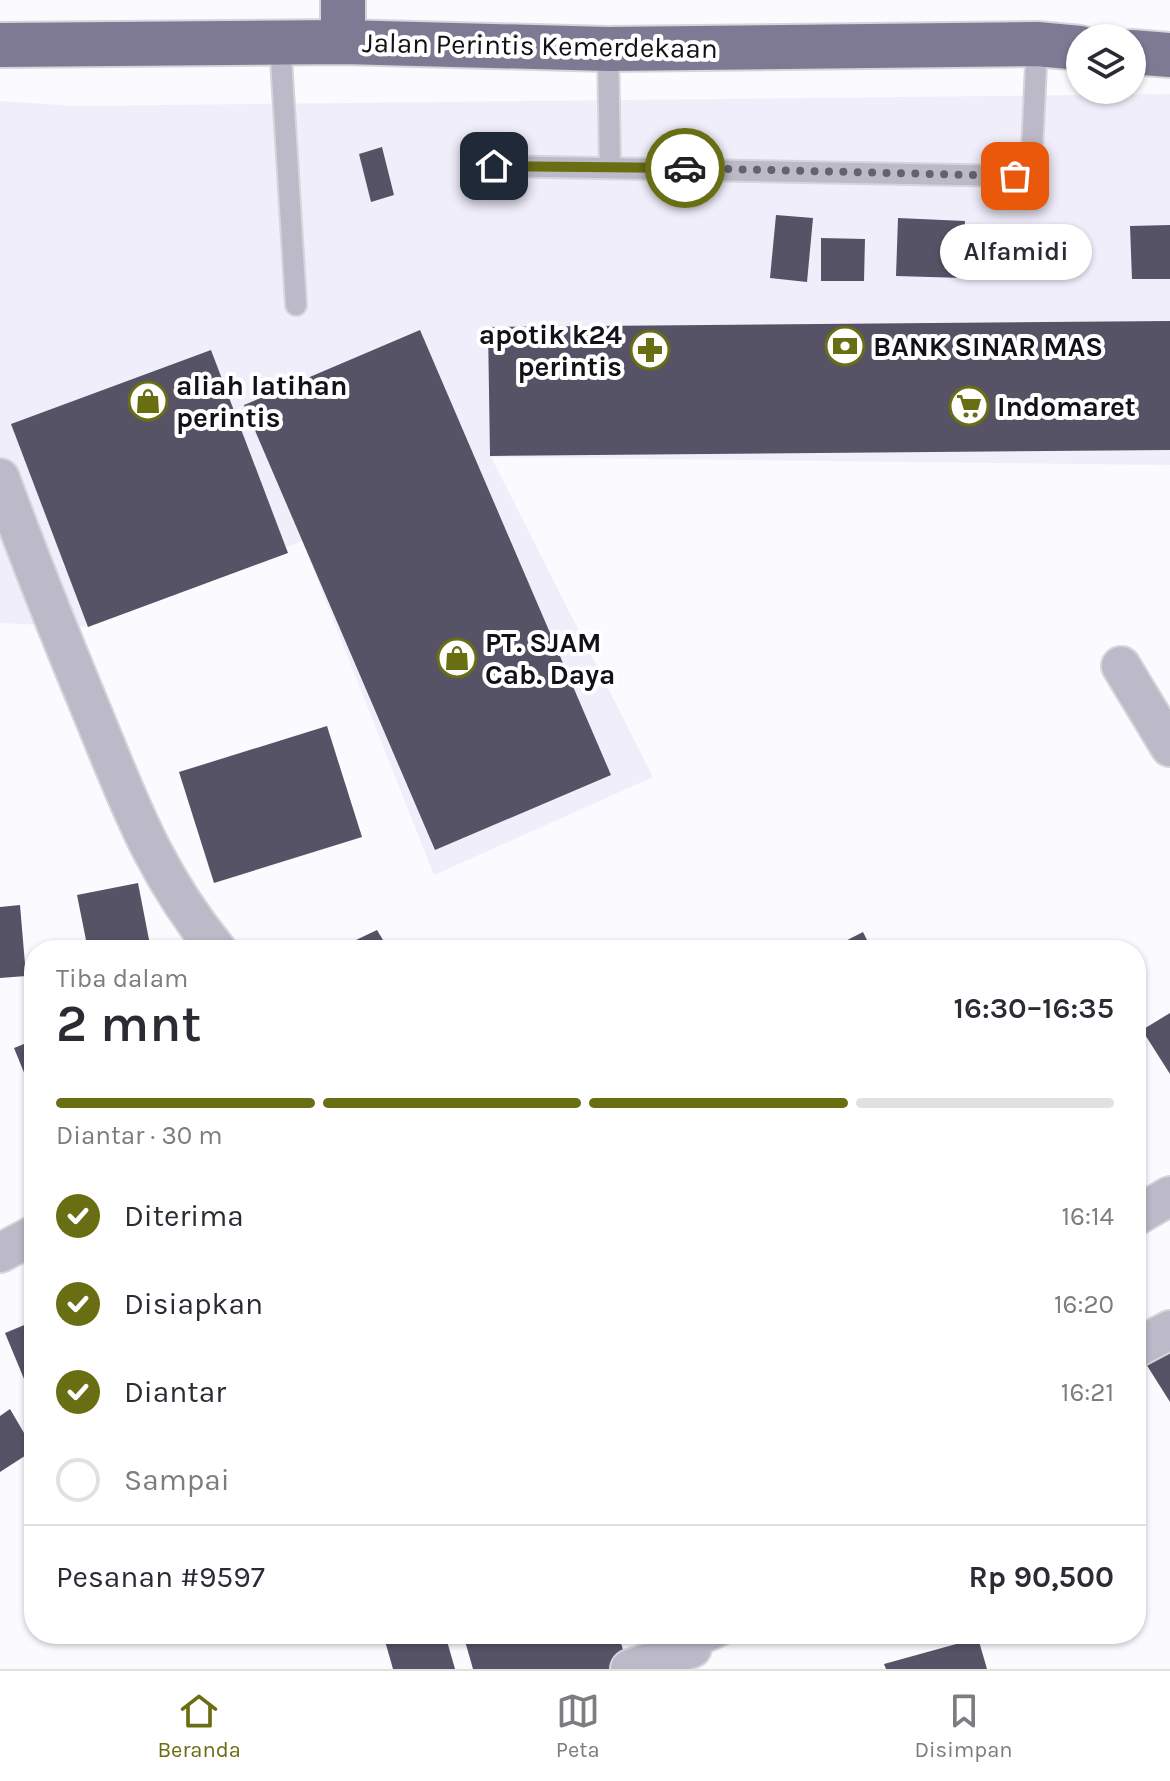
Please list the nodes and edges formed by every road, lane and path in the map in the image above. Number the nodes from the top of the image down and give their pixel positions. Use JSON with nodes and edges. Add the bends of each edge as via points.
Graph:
{"nodes":[{"id":1,"x":343,"y":21,"type":"edge"},
{"id":2,"x":280,"y":42,"type":"junction"},
{"id":3,"x":1037,"y":44,"type":"junction"},
{"id":4,"x":0,"y":45,"type":"edge"},
{"id":5,"x":1066,"y":47,"type":"edge"},
{"id":6,"x":608,"y":49,"type":"junction"},
{"id":7,"x":1146,"y":53,"type":"edge"},
{"id":8,"x":1170,"y":55,"type":"edge"},
{"id":9,"x":494,"y":166,"type":"dead end"},
{"id":10,"x":610,"y":166,"type":"junction"},
{"id":11,"x":296,"y":305,"type":"dead end"},
{"id":12,"x":0,"y":478,"type":"edge"},
{"id":13,"x":1121,"y":666,"type":"dead end"},
{"id":14,"x":1170,"y":747,"type":"edge"},
{"id":15,"x":209,"y":940,"type":"edge"},
{"id":16,"x":1170,"y":1196,"type":"edge"},
{"id":17,"x":1146,"y":1210,"type":"edge"},
{"id":18,"x":24,"y":1240,"type":"edge"},
{"id":19,"x":0,"y":1253,"type":"edge"},
{"id":20,"x":1170,"y":1330,"type":"edge"},
{"id":21,"x":1146,"y":1343,"type":"edge"},
{"id":22,"x":701,"y":1646,"type":"edge"},
{"id":23,"x":630,"y":1669,"type":"edge"}],
"edges":[{"from":1,"to":2,"type":"highway","name":"Jalan Perintis Kemerdekaan"},
{"from":1,"to":6,"type":"highway","name":"Jalan Perintis Kemerdekaan"},
{"from":2,"to":4,"type":"highway","name":"Jalan Perintis Kemerdekaan"},
{"from":2,"to":11,"type":"lane"},
{"from":3,"to":5,"type":"highway","name":"Jalan Perintis Kemerdekaan"},
{"from":3,"to":6,"type":"highway","name":"Jalan Perintis Kemerdekaan"},
{"from":3,"to":10,"type":"lane","via":[[1032,150],[1015,176]]},
{"from":6,"to":10,"type":"lane"},
{"from":7,"to":8,"type":"highway"},
{"from":9,"to":10,"type":"lane"},
{"from":12,"to":15,"type":"street","via":[[151,855]]},
{"from":13,"to":14,"type":"street"},
{"from":16,"to":17,"type":"street"},
{"from":18,"to":19,"type":"street"},
{"from":20,"to":21,"type":"street"},
{"from":22,"to":23,"type":"street"}]}
